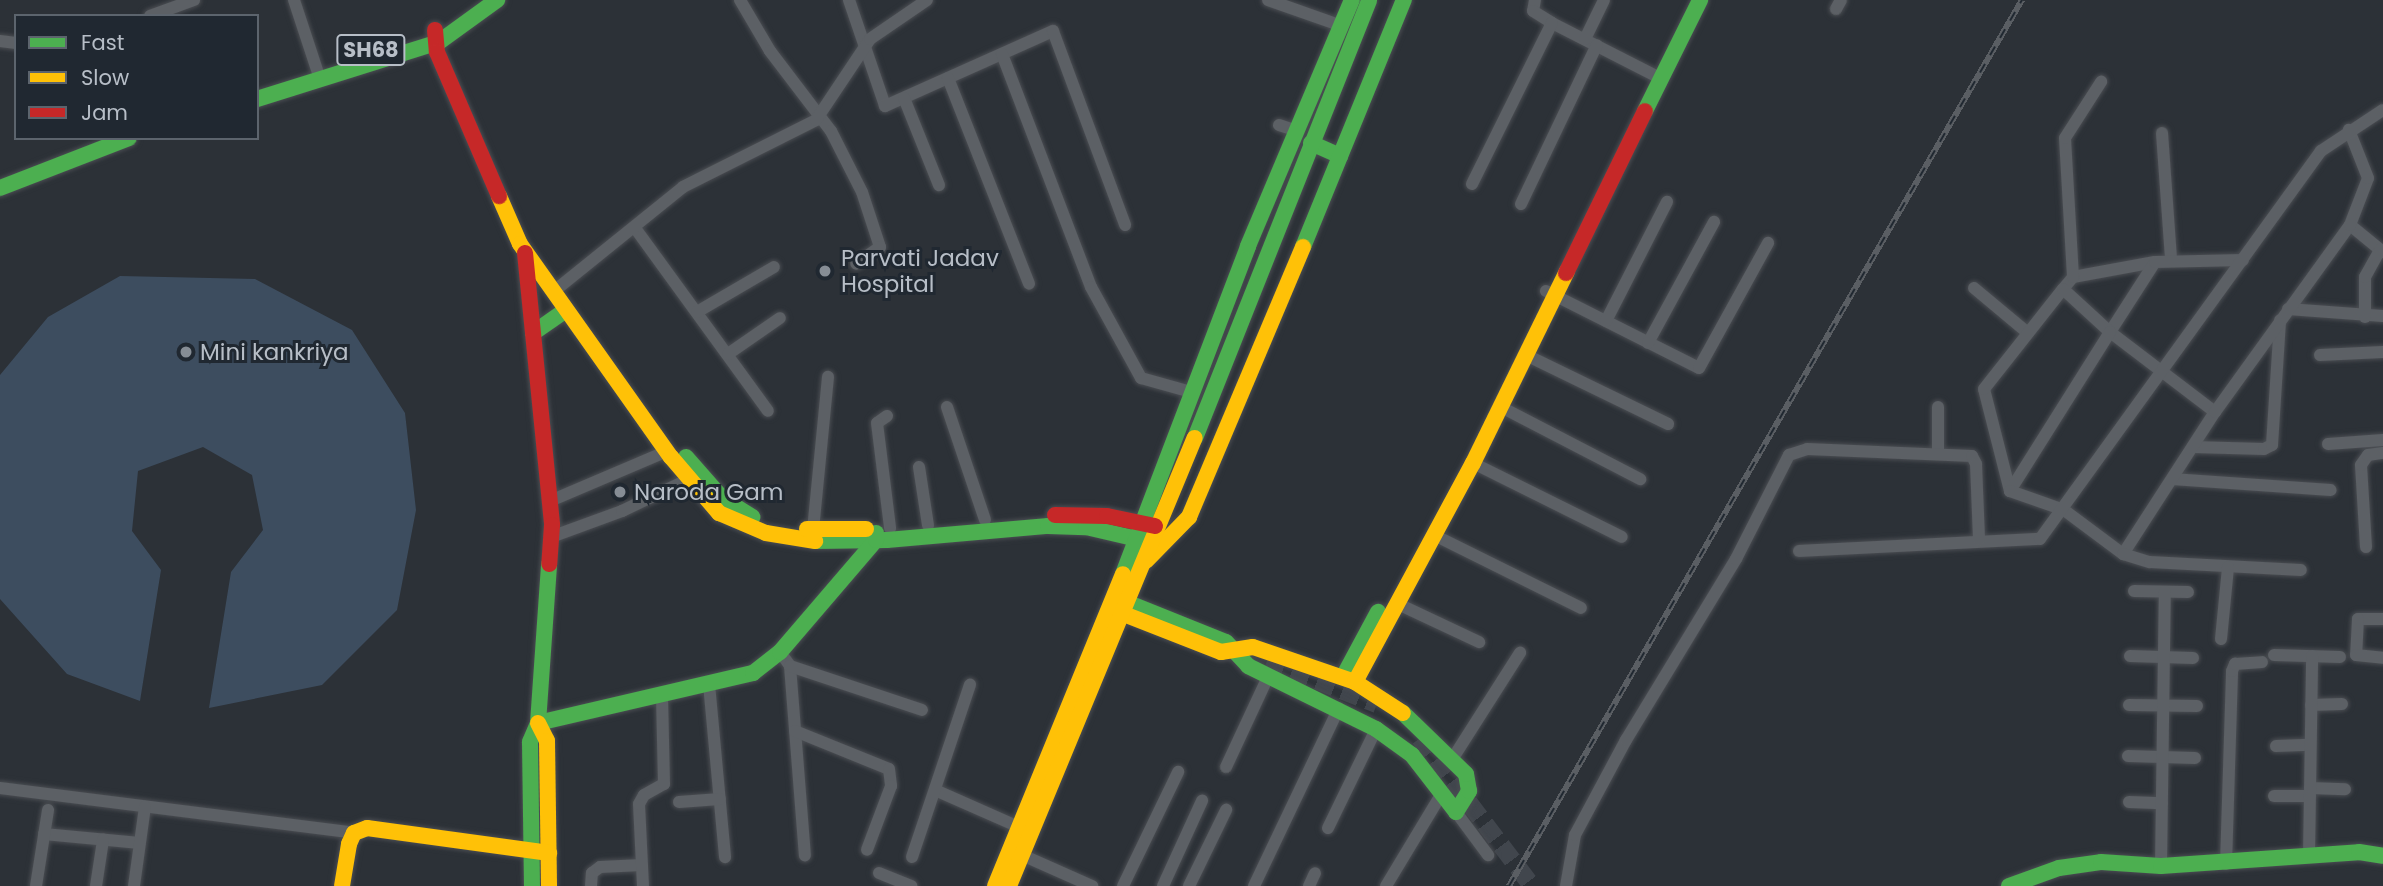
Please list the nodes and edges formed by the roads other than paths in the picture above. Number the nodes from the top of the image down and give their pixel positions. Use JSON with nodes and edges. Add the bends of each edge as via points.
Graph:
{"nodes":[{"id":1,"x":194,"y":0,"type":"edge"},
{"id":2,"x":294,"y":0,"type":"edge"},
{"id":3,"x":477,"y":0,"type":"edge"},
{"id":4,"x":497,"y":0,"type":"edge"},
{"id":5,"x":740,"y":0,"type":"edge"},
{"id":6,"x":849,"y":0,"type":"edge"},
{"id":7,"x":928,"y":0,"type":"edge"},
{"id":8,"x":1268,"y":0,"type":"edge"},
{"id":9,"x":1352,"y":0,"type":"edge"},
{"id":10,"x":1369,"y":0,"type":"edge"},
{"id":11,"x":1404,"y":0,"type":"edge"},
{"id":12,"x":1535,"y":0,"type":"edge"},
{"id":13,"x":1604,"y":0,"type":"edge"},
{"id":14,"x":1687,"y":0,"type":"edge"},
{"id":15,"x":1700,"y":0,"type":"edge"},
{"id":16,"x":156,"y":14,"type":"edge"},
{"id":17,"x":1552,"y":23,"type":"junction"},
{"id":18,"x":1342,"y":26,"type":"junction"},
{"id":19,"x":437,"y":36,"type":"junction"},
{"id":20,"x":1591,"y":42,"type":"junction"},
{"id":21,"x":863,"y":51,"type":"junction"},
{"id":22,"x":1002,"y":54,"type":"junction"},
{"id":23,"x":318,"y":73,"type":"junction"},
{"id":24,"x":1657,"y":76,"type":"junction"},
{"id":25,"x":948,"y":78,"type":"junction"},
{"id":26,"x":2101,"y":82,"type":"dead end"},
{"id":27,"x":259,"y":87,"type":"edge"},
{"id":28,"x":259,"y":98,"type":"edge"},
{"id":29,"x":904,"y":98,"type":"junction"},
{"id":30,"x":2383,"y":110,"type":"edge"},
{"id":31,"x":818,"y":117,"type":"junction"},
{"id":32,"x":1279,"y":125,"type":"dead end"},
{"id":33,"x":2349,"y":130,"type":"junction"},
{"id":34,"x":1297,"y":131,"type":"junction"},
{"id":35,"x":2162,"y":133,"type":"dead end"},
{"id":36,"x":99,"y":140,"type":"edge"},
{"id":37,"x":125,"y":140,"type":"edge"},
{"id":38,"x":1311,"y":144,"type":"junction"},
{"id":39,"x":1340,"y":156,"type":"junction"},
{"id":40,"x":0,"y":176,"type":"edge"},
{"id":41,"x":1472,"y":184,"type":"dead end"},
{"id":42,"x":939,"y":185,"type":"dead end"},
{"id":43,"x":0,"y":188,"type":"edge"},
{"id":44,"x":1667,"y":202,"type":"dead end"},
{"id":45,"x":1521,"y":204,"type":"dead end"},
{"id":46,"x":1714,"y":222,"type":"dead end"},
{"id":47,"x":1125,"y":225,"type":"dead end"},
{"id":48,"x":2350,"y":225,"type":"junction"},
{"id":49,"x":635,"y":228,"type":"junction"},
{"id":50,"x":1768,"y":243,"type":"dead end"},
{"id":51,"x":528,"y":247,"type":"junction"},
{"id":52,"x":2382,"y":251,"type":"edge"},
{"id":53,"x":2171,"y":260,"type":"junction"},
{"id":54,"x":2243,"y":260,"type":"junction"},
{"id":55,"x":2155,"y":262,"type":"junction"},
{"id":56,"x":856,"y":264,"type":"dead end"},
{"id":57,"x":774,"y":267,"type":"dead end"},
{"id":58,"x":2073,"y":277,"type":"junction"},
{"id":59,"x":1029,"y":284,"type":"dead end"},
{"id":60,"x":557,"y":288,"type":"junction"},
{"id":61,"x":1974,"y":288,"type":"dead end"},
{"id":62,"x":2063,"y":289,"type":"junction"},
{"id":63,"x":1551,"y":293,"type":"junction"},
{"id":64,"x":566,"y":310,"type":"junction"},
{"id":65,"x":697,"y":312,"type":"junction"},
{"id":66,"x":2284,"y":314,"type":"junction"},
{"id":67,"x":2383,"y":316,"type":"edge"},
{"id":68,"x":2365,"y":317,"type":"junction"},
{"id":69,"x":780,"y":318,"type":"dead end"},
{"id":70,"x":1606,"y":321,"type":"junction"},
{"id":71,"x":2110,"y":332,"type":"junction"},
{"id":72,"x":533,"y":333,"type":"junction"},
{"id":73,"x":2028,"y":333,"type":"junction"},
{"id":74,"x":1648,"y":343,"type":"junction"},
{"id":75,"x":2383,"y":352,"type":"edge"},
{"id":76,"x":728,"y":354,"type":"junction"},
{"id":77,"x":1526,"y":355,"type":"junction"},
{"id":78,"x":2320,"y":355,"type":"dead end"},
{"id":79,"x":2162,"y":373,"type":"junction"},
{"id":80,"x":828,"y":377,"type":"dead end"},
{"id":81,"x":1191,"y":392,"type":"junction"},
{"id":82,"x":947,"y":407,"type":"dead end"},
{"id":83,"x":1938,"y":407,"type":"dead end"},
{"id":84,"x":1501,"y":408,"type":"junction"},
{"id":85,"x":768,"y":411,"type":"dead end"},
{"id":86,"x":2215,"y":412,"type":"junction"},
{"id":87,"x":887,"y":416,"type":"dead end"},
{"id":88,"x":1668,"y":424,"type":"dead end"},
{"id":89,"x":2383,"y":440,"type":"edge"},
{"id":90,"x":2328,"y":444,"type":"dead end"},
{"id":91,"x":2193,"y":447,"type":"junction"},
{"id":92,"x":667,"y":451,"type":"junction"},
{"id":93,"x":2383,"y":453,"type":"edge"},
{"id":94,"x":1938,"y":454,"type":"junction"},
{"id":95,"x":1474,"y":463,"type":"junction"},
{"id":96,"x":919,"y":467,"type":"dead end"},
{"id":97,"x":689,"y":479,"type":"junction"},
{"id":98,"x":1640,"y":479,"type":"dead end"},
{"id":99,"x":2172,"y":479,"type":"junction"},
{"id":100,"x":2331,"y":490,"type":"dead end"},
{"id":101,"x":2010,"y":491,"type":"junction"},
{"id":102,"x":550,"y":501,"type":"junction"},
{"id":103,"x":2064,"y":510,"type":"junction"},
{"id":104,"x":985,"y":520,"type":"junction"},
{"id":105,"x":928,"y":524,"type":"junction"},
{"id":106,"x":813,"y":530,"type":"junction"},
{"id":107,"x":1140,"y":531,"type":"junction"},
{"id":108,"x":881,"y":532,"type":"junction"},
{"id":109,"x":1156,"y":535,"type":"junction"},
{"id":110,"x":1434,"y":535,"type":"junction"},
{"id":111,"x":551,"y":537,"type":"junction"},
{"id":112,"x":1622,"y":537,"type":"dead end"},
{"id":113,"x":1979,"y":540,"type":"junction"},
{"id":114,"x":2366,"y":547,"type":"dead end"},
{"id":115,"x":1799,"y":551,"type":"dead end"},
{"id":116,"x":2123,"y":554,"type":"junction"},
{"id":117,"x":1146,"y":561,"type":"junction"},
{"id":118,"x":2228,"y":566,"type":"junction"},
{"id":119,"x":2301,"y":570,"type":"dead end"},
{"id":120,"x":2134,"y":591,"type":"dead end"},
{"id":121,"x":2165,"y":592,"type":"junction"},
{"id":122,"x":2188,"y":592,"type":"dead end"},
{"id":123,"x":1111,"y":602,"type":"junction"},
{"id":124,"x":1396,"y":603,"type":"junction"},
{"id":125,"x":1581,"y":608,"type":"dead end"},
{"id":126,"x":1127,"y":609,"type":"junction"},
{"id":127,"x":2383,"y":619,"type":"edge"},
{"id":128,"x":2221,"y":639,"type":"dead end"},
{"id":129,"x":1479,"y":642,"type":"dead end"},
{"id":130,"x":1234,"y":651,"type":"junction"},
{"id":131,"x":1520,"y":653,"type":"dead end"},
{"id":132,"x":2274,"y":655,"type":"dead end"},
{"id":133,"x":2130,"y":656,"type":"dead end"},
{"id":134,"x":2312,"y":656,"type":"junction"},
{"id":135,"x":2340,"y":656,"type":"dead end"},
{"id":136,"x":2164,"y":657,"type":"junction"},
{"id":137,"x":2193,"y":658,"type":"dead end"},
{"id":138,"x":2383,"y":658,"type":"edge"},
{"id":139,"x":785,"y":659,"type":"junction"},
{"id":140,"x":2262,"y":662,"type":"dead end"},
{"id":141,"x":1268,"y":669,"type":"junction"},
{"id":142,"x":1349,"y":679,"type":"junction"},
{"id":143,"x":709,"y":684,"type":"junction"},
{"id":144,"x":970,"y":685,"type":"dead end"},
{"id":145,"x":662,"y":693,"type":"junction"},
{"id":146,"x":2342,"y":704,"type":"dead end"},
{"id":147,"x":2129,"y":705,"type":"dead end"},
{"id":148,"x":2311,"y":705,"type":"junction"},
{"id":149,"x":2164,"y":706,"type":"junction"},
{"id":150,"x":2197,"y":706,"type":"dead end"},
{"id":151,"x":1339,"y":708,"type":"junction"},
{"id":152,"x":922,"y":710,"type":"dead end"},
{"id":153,"x":538,"y":723,"type":"junction"},
{"id":154,"x":1376,"y":729,"type":"junction"},
{"id":155,"x":795,"y":731,"type":"junction"},
{"id":156,"x":2310,"y":745,"type":"junction"},
{"id":157,"x":2276,"y":746,"type":"dead end"},
{"id":158,"x":2128,"y":756,"type":"dead end"},
{"id":159,"x":2163,"y":757,"type":"junction"},
{"id":160,"x":1453,"y":758,"type":"junction"},
{"id":161,"x":2195,"y":758,"type":"dead end"},
{"id":162,"x":1226,"y":766,"type":"dead end"},
{"id":163,"x":1178,"y":772,"type":"dead end"},
{"id":164,"x":0,"y":788,"type":"edge"},
{"id":165,"x":2345,"y":789,"type":"dead end"},
{"id":166,"x":935,"y":790,"type":"junction"},
{"id":167,"x":2310,"y":792,"type":"junction"},
{"id":168,"x":1442,"y":793,"type":"junction"},
{"id":169,"x":2274,"y":796,"type":"dead end"},
{"id":170,"x":720,"y":799,"type":"junction"},
{"id":171,"x":1202,"y":801,"type":"dead end"},
{"id":172,"x":680,"y":802,"type":"dead end"},
{"id":173,"x":2129,"y":802,"type":"dead end"},
{"id":174,"x":2162,"y":803,"type":"junction"},
{"id":175,"x":145,"y":807,"type":"junction"},
{"id":176,"x":48,"y":810,"type":"dead end"},
{"id":177,"x":1226,"y":810,"type":"dead end"},
{"id":178,"x":1456,"y":812,"type":"junction"},
{"id":179,"x":1019,"y":827,"type":"junction"},
{"id":180,"x":1328,"y":828,"type":"dead end"},
{"id":181,"x":354,"y":833,"type":"junction"},
{"id":182,"x":44,"y":834,"type":"junction"},
{"id":183,"x":103,"y":840,"type":"junction"},
{"id":184,"x":140,"y":843,"type":"junction"},
{"id":185,"x":532,"y":850,"type":"junction"},
{"id":186,"x":867,"y":850,"type":"dead end"},
{"id":187,"x":549,"y":853,"type":"junction"},
{"id":188,"x":805,"y":855,"type":"dead end"},
{"id":189,"x":1022,"y":855,"type":"junction"},
{"id":190,"x":1488,"y":855,"type":"dead end"},
{"id":191,"x":2309,"y":856,"type":"junction"},
{"id":192,"x":2383,"y":856,"type":"edge"},
{"id":193,"x":725,"y":857,"type":"dead end"},
{"id":194,"x":912,"y":857,"type":"dead end"},
{"id":195,"x":642,"y":864,"type":"junction"},
{"id":196,"x":2226,"y":864,"type":"junction"},
{"id":197,"x":2161,"y":866,"type":"junction"},
{"id":198,"x":879,"y":873,"type":"dead end"},
{"id":199,"x":1315,"y":873,"type":"dead end"},
{"id":200,"x":36,"y":886,"type":"edge"},
{"id":201,"x":96,"y":886,"type":"edge"},
{"id":202,"x":134,"y":886,"type":"edge"},
{"id":203,"x":342,"y":886,"type":"edge"},
{"id":204,"x":532,"y":886,"type":"edge"},
{"id":205,"x":549,"y":886,"type":"edge"},
{"id":206,"x":591,"y":886,"type":"edge"},
{"id":207,"x":643,"y":886,"type":"edge"},
{"id":208,"x":911,"y":886,"type":"edge"},
{"id":209,"x":995,"y":886,"type":"edge"},
{"id":210,"x":1009,"y":886,"type":"edge"},
{"id":211,"x":1092,"y":886,"type":"edge"},
{"id":212,"x":1123,"y":886,"type":"edge"},
{"id":213,"x":1163,"y":886,"type":"edge"},
{"id":214,"x":1189,"y":886,"type":"edge"},
{"id":215,"x":1254,"y":886,"type":"edge"},
{"id":216,"x":1309,"y":886,"type":"edge"},
{"id":217,"x":1386,"y":886,"type":"edge"},
{"id":218,"x":1566,"y":886,"type":"edge"},
{"id":219,"x":2009,"y":886,"type":"edge"}],
"edges":[{"from":1,"to":16,"type":"street"},
{"from":2,"to":23,"type":"street"},
{"from":3,"to":19,"type":"street","number":"SH68"},
{"from":4,"to":19,"type":"street","number":"SH68"},
{"from":5,"to":31,"type":"street"},
{"from":6,"to":21,"type":"street"},
{"from":7,"to":21,"type":"street","via":[[870,38]]},
{"from":8,"to":18,"type":"street"},
{"from":9,"to":18,"type":"street"},
{"from":10,"to":38,"type":"street"},
{"from":11,"to":39,"type":"street"},
{"from":12,"to":17,"type":"street","via":[[1533,11]]},
{"from":13,"to":20,"type":"street"},
{"from":14,"to":24,"type":"street"},
{"from":15,"to":24,"type":"street"},
{"from":17,"to":20,"type":"street"},
{"from":17,"to":41,"type":"street"},
{"from":18,"to":34,"type":"street"},
{"from":19,"to":23,"type":"street","number":"SH68"},
{"from":19,"to":51,"type":"street","via":[[447,48]]},
{"from":20,"to":24,"type":"street"},
{"from":20,"to":45,"type":"street"},
{"from":21,"to":29,"type":"street","via":[[885,106]]},
{"from":21,"to":31,"type":"street"},
{"from":22,"to":25,"type":"street"},
{"from":22,"to":47,"type":"street","via":[[1054,31]]},
{"from":22,"to":81,"type":"street","via":[[1091,287],[1141,378]]},
{"from":23,"to":27,"type":"street","number":"SH68"},
{"from":23,"to":28,"type":"street","number":"SH68"},
{"from":24,"to":63,"type":"street"},
{"from":25,"to":29,"type":"street"},
{"from":25,"to":59,"type":"street"},
{"from":26,"to":58,"type":"street","via":[[2066,138]]},
{"from":29,"to":42,"type":"street"},
{"from":30,"to":33,"type":"street"},
{"from":31,"to":49,"type":"street","via":[[683,187]]},
{"from":31,"to":56,"type":"street","via":[[831,131],[880,241],[878,252]]},
{"from":32,"to":34,"type":"street"},
{"from":33,"to":48,"type":"street","via":[[2368,178]]},
{"from":33,"to":54,"type":"street","via":[[2321,151]]},
{"from":34,"to":81,"type":"street"},
{"from":35,"to":53,"type":"street"},
{"from":36,"to":40,"type":"street"},
{"from":37,"to":43,"type":"street"},
{"from":38,"to":39,"type":"street"},
{"from":38,"to":109,"type":"street"},
{"from":39,"to":117,"type":"street","via":[[1189,517]]},
{"from":44,"to":70,"type":"street"},
{"from":46,"to":74,"type":"street"},
{"from":48,"to":52,"type":"street"},
{"from":48,"to":66,"type":"street"},
{"from":49,"to":60,"type":"street"},
{"from":49,"to":65,"type":"street"},
{"from":50,"to":74,"type":"street","via":[[1699,368]]},
{"from":51,"to":60,"type":"street"},
{"from":51,"to":72,"type":"street"},
{"from":52,"to":68,"type":"street","via":[[2365,277]]},
{"from":53,"to":54,"type":"street"},
{"from":53,"to":55,"type":"street"},
{"from":54,"to":79,"type":"street"},
{"from":55,"to":58,"type":"street"},
{"from":55,"to":71,"type":"street"},
{"from":57,"to":65,"type":"street"},
{"from":58,"to":62,"type":"street"},
{"from":60,"to":64,"type":"street"},
{"from":60,"to":106,"type":"street","via":[[722,498],[758,519]]},
{"from":61,"to":73,"type":"street"},
{"from":62,"to":71,"type":"street"},
{"from":62,"to":73,"type":"street"},
{"from":63,"to":70,"type":"street"},
{"from":63,"to":77,"type":"street"},
{"from":63,"to":142,"type":"street"},
{"from":64,"to":72,"type":"street"},
{"from":64,"to":92,"type":"street"},
{"from":65,"to":76,"type":"street"},
{"from":66,"to":68,"type":"street"},
{"from":66,"to":86,"type":"street"},
{"from":66,"to":91,"type":"street","via":[[2272,445],[2264,449]]},
{"from":67,"to":68,"type":"street"},
{"from":69,"to":76,"type":"street"},
{"from":70,"to":74,"type":"street"},
{"from":71,"to":79,"type":"street"},
{"from":71,"to":101,"type":"street"},
{"from":72,"to":102,"type":"street"},
{"from":73,"to":101,"type":"street","via":[[1984,389]]},
{"from":75,"to":78,"type":"street"},
{"from":76,"to":85,"type":"street"},
{"from":77,"to":84,"type":"street"},
{"from":77,"to":88,"type":"street"},
{"from":79,"to":86,"type":"street"},
{"from":79,"to":103,"type":"street"},
{"from":80,"to":106,"type":"street"},
{"from":81,"to":107,"type":"street"},
{"from":82,"to":104,"type":"street"},
{"from":83,"to":94,"type":"street"},
{"from":84,"to":95,"type":"street"},
{"from":84,"to":98,"type":"street"},
{"from":86,"to":91,"type":"street"},
{"from":87,"to":108,"type":"street","via":[[877,423]]},
{"from":89,"to":90,"type":"street"},
{"from":91,"to":99,"type":"street"},
{"from":92,"to":97,"type":"street"},
{"from":92,"to":102,"type":"street"},
{"from":93,"to":114,"type":"street","via":[[2368,455],[2361,465]]},
{"from":94,"to":113,"type":"street","via":[[1968,454],[1975,459]]},
{"from":94,"to":218,"type":"street","via":[[1807,449],[1789,455],[1736,559],[1632,728],[1575,835]]},
{"from":95,"to":110,"type":"street"},
{"from":95,"to":112,"type":"street"},
{"from":96,"to":105,"type":"street"},
{"from":97,"to":108,"type":"street","via":[[719,513],[766,533],[808,541]]},
{"from":97,"to":111,"type":"street"},
{"from":99,"to":100,"type":"street"},
{"from":99,"to":116,"type":"street"},
{"from":101,"to":103,"type":"street"},
{"from":102,"to":111,"type":"street"},
{"from":103,"to":113,"type":"street","via":[[2048,532],[2032,542]]},
{"from":103,"to":116,"type":"street"},
{"from":104,"to":105,"type":"street"},
{"from":104,"to":107,"type":"street","via":[[1084,514]]},
{"from":105,"to":108,"type":"street"},
{"from":106,"to":108,"type":"street"},
{"from":107,"to":108,"type":"street","via":[[1048,526]]},
{"from":107,"to":109,"type":"street"},
{"from":107,"to":123,"type":"street"},
{"from":108,"to":139,"type":"street"},
{"from":109,"to":117,"type":"street"},
{"from":110,"to":124,"type":"street"},
{"from":110,"to":125,"type":"street"},
{"from":111,"to":153,"type":"street"},
{"from":113,"to":115,"type":"street"},
{"from":116,"to":118,"type":"street","via":[[2139,561]]},
{"from":117,"to":126,"type":"street"},
{"from":118,"to":119,"type":"street"},
{"from":118,"to":128,"type":"street"},
{"from":120,"to":121,"type":"street"},
{"from":121,"to":122,"type":"street"},
{"from":121,"to":136,"type":"street"},
{"from":123,"to":126,"type":"street"},
{"from":123,"to":179,"type":"street"},
{"from":124,"to":129,"type":"street"},
{"from":124,"to":142,"type":"street"},
{"from":126,"to":130,"type":"street","via":[[1226,642]]},
{"from":126,"to":189,"type":"street"},
{"from":127,"to":138,"type":"street","via":[[2358,619],[2356,655]]},
{"from":130,"to":141,"type":"street"},
{"from":130,"to":142,"type":"street","via":[[1253,647]]},
{"from":131,"to":160,"type":"street"},
{"from":132,"to":134,"type":"street"},
{"from":133,"to":136,"type":"street"},
{"from":134,"to":135,"type":"street"},
{"from":134,"to":148,"type":"street"},
{"from":136,"to":137,"type":"street"},
{"from":136,"to":149,"type":"street"},
{"from":139,"to":143,"type":"street"},
{"from":139,"to":152,"type":"street"},
{"from":139,"to":155,"type":"street"},
{"from":140,"to":196,"type":"street","via":[[2235,664],[2232,671]]},
{"from":141,"to":151,"type":"street"},
{"from":141,"to":162,"type":"street"},
{"from":142,"to":160,"type":"street","via":[[1417,722]]},
{"from":143,"to":145,"type":"street"},
{"from":143,"to":170,"type":"street"},
{"from":144,"to":166,"type":"street"},
{"from":145,"to":153,"type":"street"},
{"from":145,"to":195,"type":"street","via":[[665,778],[640,801]]},
{"from":146,"to":148,"type":"street"},
{"from":147,"to":149,"type":"street"},
{"from":148,"to":156,"type":"street"},
{"from":149,"to":150,"type":"street"},
{"from":149,"to":159,"type":"street"},
{"from":151,"to":154,"type":"street"},
{"from":151,"to":215,"type":"street"},
{"from":153,"to":185,"type":"street","via":[[530,742]]},
{"from":153,"to":187,"type":"street","via":[[547,741]]},
{"from":154,"to":168,"type":"street","via":[[1412,755]]},
{"from":154,"to":180,"type":"street"},
{"from":155,"to":186,"type":"street","via":[[889,769],[891,786]]},
{"from":155,"to":188,"type":"street"},
{"from":156,"to":157,"type":"street"},
{"from":156,"to":167,"type":"street"},
{"from":158,"to":159,"type":"street"},
{"from":159,"to":161,"type":"street"},
{"from":159,"to":174,"type":"street"},
{"from":160,"to":178,"type":"street","via":[[1471,786]]},
{"from":163,"to":212,"type":"street"},
{"from":164,"to":175,"type":"street"},
{"from":165,"to":167,"type":"street"},
{"from":166,"to":179,"type":"street"},
{"from":166,"to":194,"type":"street"},
{"from":167,"to":169,"type":"street"},
{"from":167,"to":191,"type":"street"},
{"from":168,"to":178,"type":"street"},
{"from":168,"to":217,"type":"street"},
{"from":170,"to":172,"type":"street"},
{"from":170,"to":193,"type":"street"},
{"from":171,"to":213,"type":"street"},
{"from":173,"to":174,"type":"street"},
{"from":174,"to":197,"type":"street"},
{"from":175,"to":181,"type":"street"},
{"from":175,"to":184,"type":"street"},
{"from":176,"to":182,"type":"street"},
{"from":177,"to":214,"type":"street"},
{"from":178,"to":190,"type":"street"},
{"from":179,"to":209,"type":"street"},
{"from":181,"to":185,"type":"street","via":[[367,828]]},
{"from":181,"to":203,"type":"street"},
{"from":182,"to":183,"type":"street"},
{"from":182,"to":200,"type":"street"},
{"from":183,"to":184,"type":"street"},
{"from":183,"to":201,"type":"street"},
{"from":184,"to":202,"type":"street"},
{"from":185,"to":187,"type":"street"},
{"from":185,"to":204,"type":"street"},
{"from":187,"to":205,"type":"street"},
{"from":189,"to":210,"type":"street"},
{"from":189,"to":211,"type":"street"},
{"from":191,"to":192,"type":"street","via":[[2359,852]]},
{"from":191,"to":196,"type":"street"},
{"from":195,"to":206,"type":"street","via":[[600,867],[592,873]]},
{"from":195,"to":207,"type":"street"},
{"from":196,"to":197,"type":"street"},
{"from":197,"to":219,"type":"street","via":[[2101,862],[2059,867]]},
{"from":198,"to":208,"type":"street"},
{"from":199,"to":216,"type":"street"}]}
